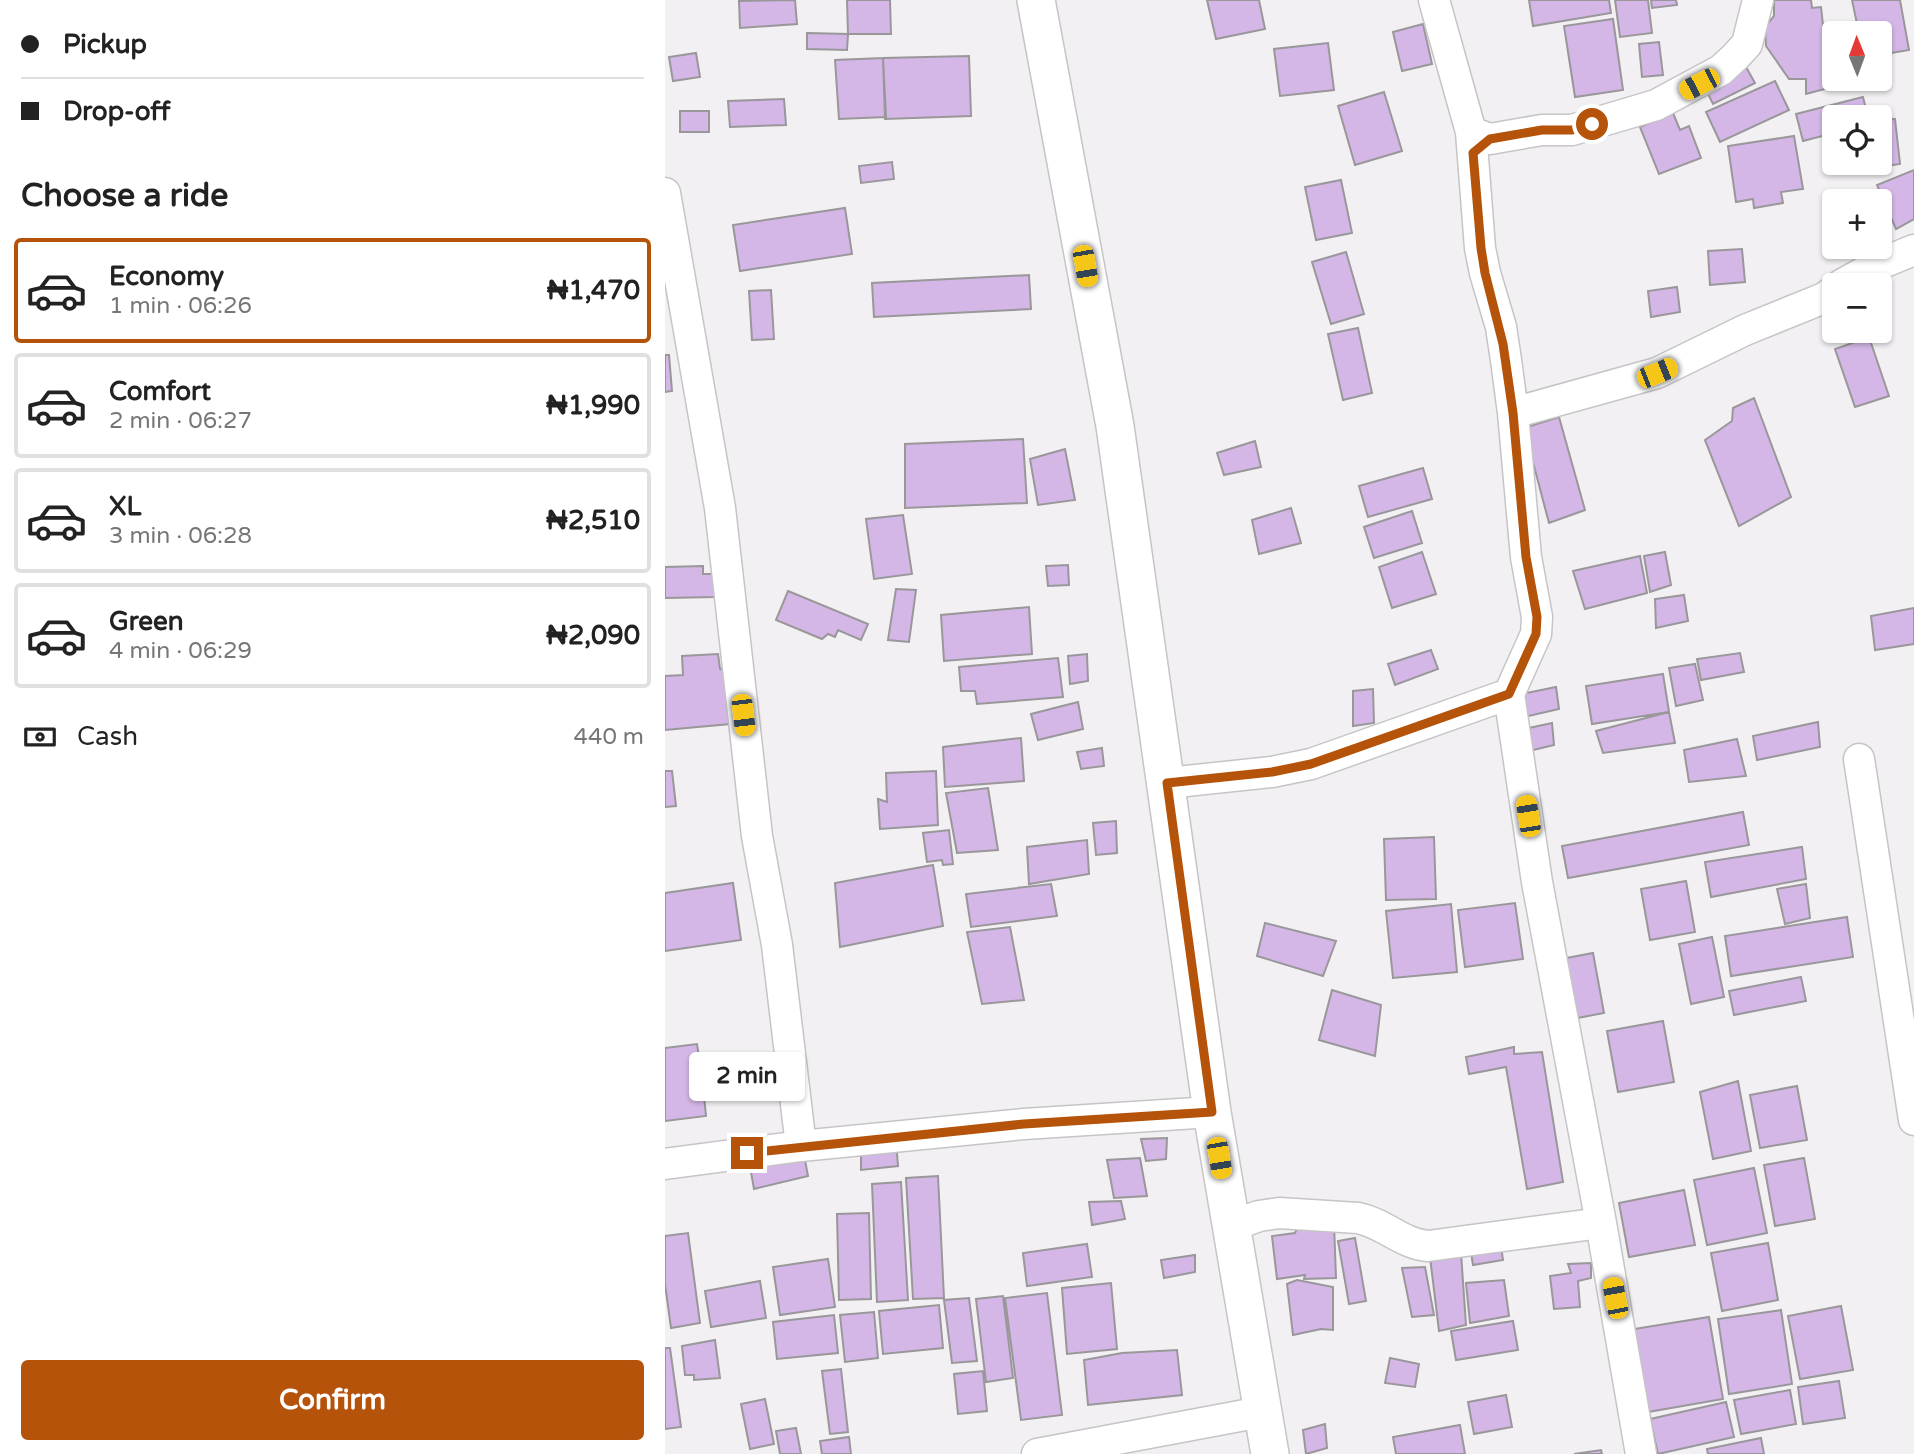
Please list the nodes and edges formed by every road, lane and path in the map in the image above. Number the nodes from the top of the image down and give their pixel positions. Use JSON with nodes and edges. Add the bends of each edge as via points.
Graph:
{"nodes":[{"id":1,"x":1036,"y":0,"type":"edge"},
{"id":2,"x":1434,"y":0,"type":"edge"},
{"id":3,"x":1758,"y":0,"type":"edge"},
{"id":4,"x":1478,"y":141,"type":"junction"},
{"id":5,"x":665,"y":194,"type":"edge"},
{"id":6,"x":1914,"y":250,"type":"edge"},
{"id":7,"x":1862,"y":273,"type":"edge"},
{"id":8,"x":1822,"y":299,"type":"edge"},
{"id":9,"x":1513,"y":413,"type":"junction"},
{"id":10,"x":1509,"y":694,"type":"junction"},
{"id":11,"x":1859,"y":759,"type":"dead end"},
{"id":12,"x":1167,"y":783,"type":"junction"},
{"id":13,"x":1212,"y":1112,"type":"junction"},
{"id":14,"x":1914,"y":1120,"type":"edge"},
{"id":15,"x":801,"y":1146,"type":"junction"},
{"id":16,"x":665,"y":1164,"type":"edge"},
{"id":17,"x":1601,"y":1223,"type":"junction"},
{"id":18,"x":1231,"y":1226,"type":"junction"},
{"id":19,"x":1261,"y":1412,"type":"junction"},
{"id":20,"x":1037,"y":1454,"type":"edge"},
{"id":21,"x":1270,"y":1454,"type":"edge"},
{"id":22,"x":1641,"y":1454,"type":"edge"}],
"edges":[{"from":1,"to":12,"type":"street","via":[[1115,426]]},
{"from":2,"to":4,"type":"street"},
{"from":3,"to":4,"type":"street","via":[[1747,44],[1721,71],[1699,84],[1656,105],[1572,130]]},
{"from":4,"to":9,"type":"street","via":[[1481,248],[1501,327]]},
{"from":5,"to":15,"type":"street","via":[[720,508],[757,836]]},
{"from":6,"to":7,"type":"street"},
{"from":8,"to":9,"type":"street","via":[[1657,373]]},
{"from":9,"to":10,"type":"street","via":[[1526,557],[1537,617],[1536,634]]},
{"from":10,"to":12,"type":"street","via":[[1311,764]]},
{"from":10,"to":17,"type":"street","via":[[1537,882]]},
{"from":11,"to":14,"type":"street"},
{"from":12,"to":13,"type":"street"},
{"from":13,"to":15,"type":"street","via":[[1024,1124]]},
{"from":13,"to":18,"type":"street"},
{"from":15,"to":16,"type":"street"},
{"from":17,"to":18,"type":"street","via":[[1428,1246],[1358,1218],[1279,1213]]},
{"from":17,"to":22,"type":"street"},
{"from":18,"to":19,"type":"street"},
{"from":19,"to":20,"type":"street"},
{"from":19,"to":21,"type":"street"}]}
